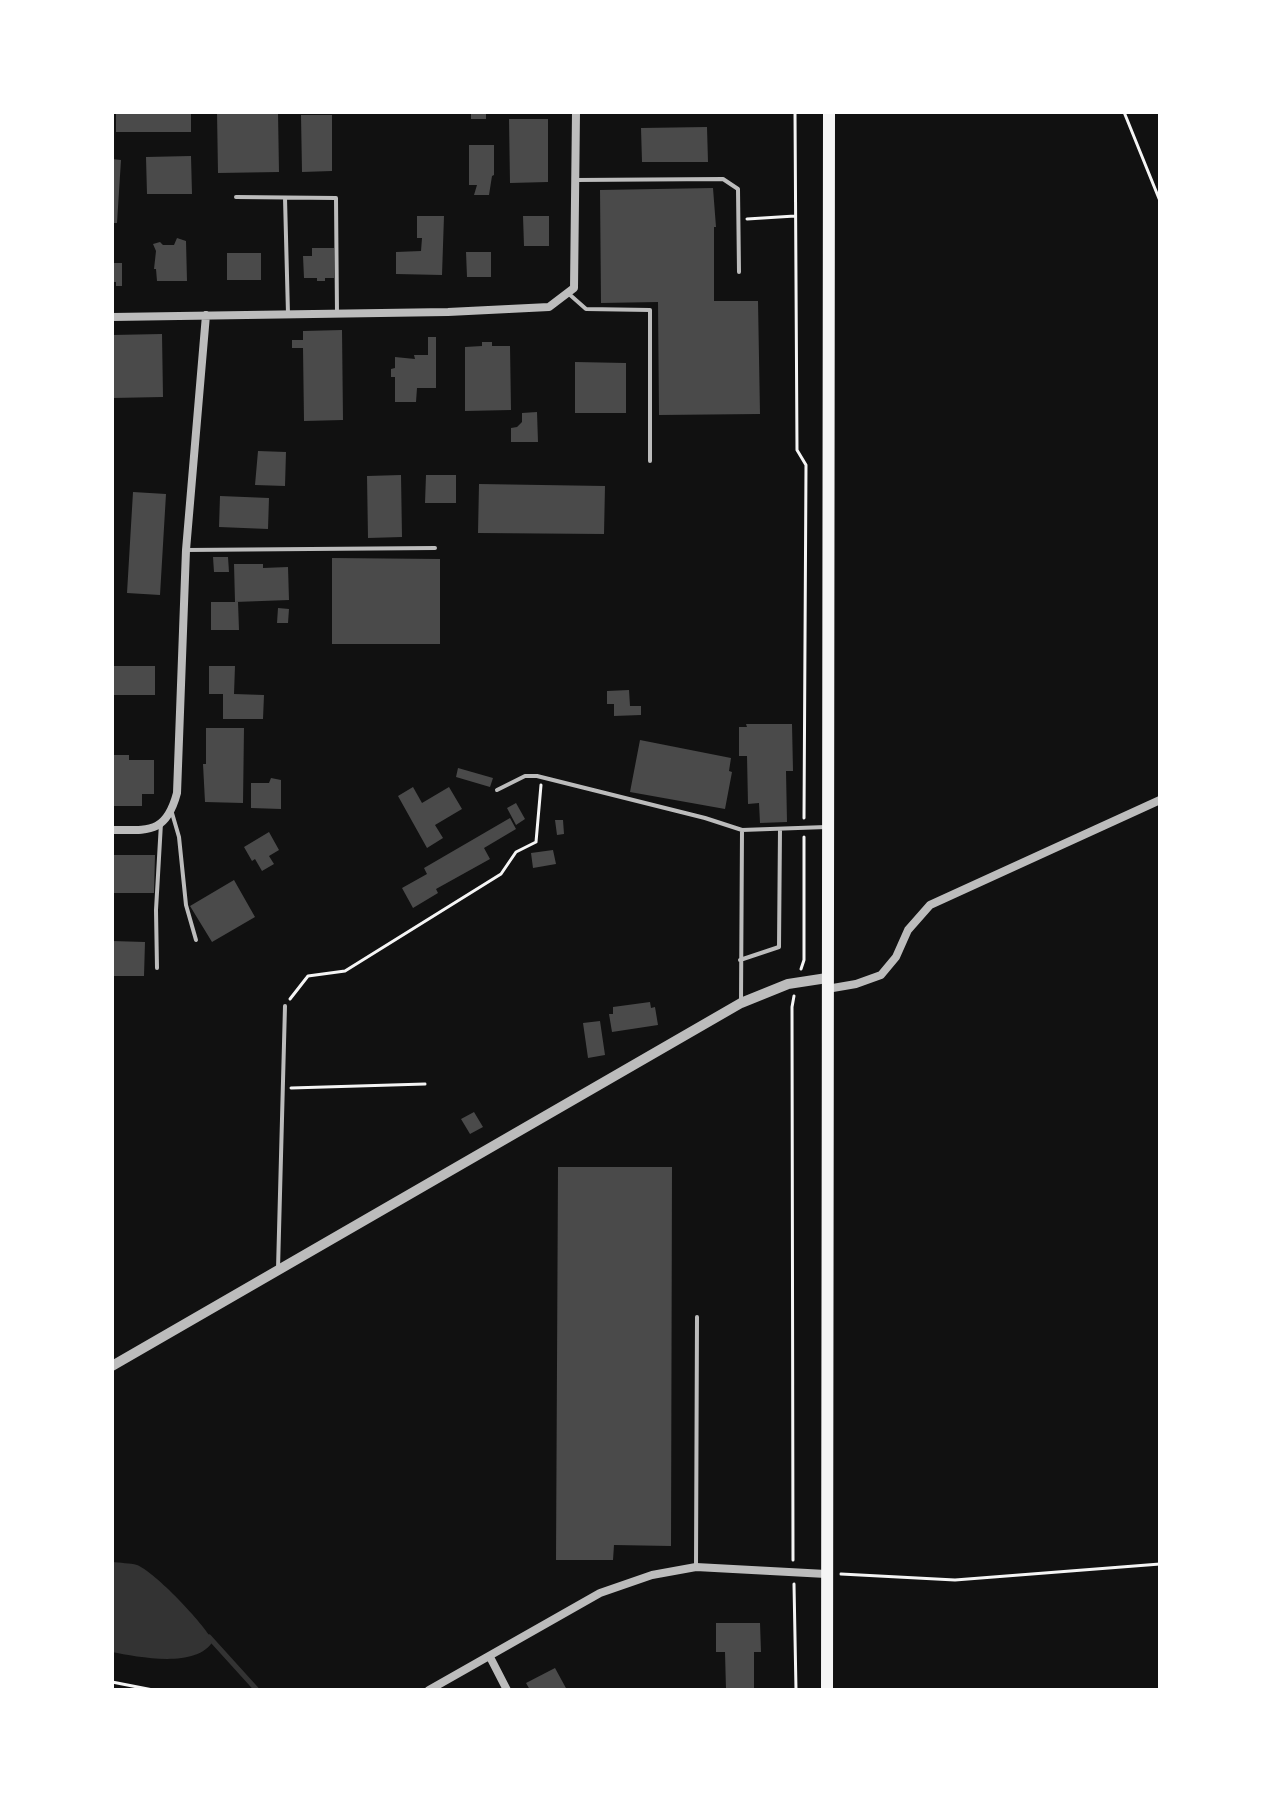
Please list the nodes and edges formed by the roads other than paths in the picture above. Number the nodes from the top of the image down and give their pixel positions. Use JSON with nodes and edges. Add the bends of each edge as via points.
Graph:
{"nodes":[{"id":1,"x":576,"y":112,"type":"edge"},
{"id":2,"x":829,"y":112,"type":"edge"},
{"id":3,"x":576,"y":180,"type":"junction"},
{"id":4,"x":236,"y":197,"type":"dead end"},
{"id":5,"x":285,"y":198,"type":"junction"},
{"id":6,"x":739,"y":272,"type":"dead end"},
{"id":7,"x":568,"y":293,"type":"junction"},
{"id":8,"x":337,"y":313,"type":"junction"},
{"id":9,"x":288,"y":314,"type":"junction"},
{"id":10,"x":206,"y":315,"type":"junction"},
{"id":11,"x":112,"y":317,"type":"edge"},
{"id":12,"x":650,"y":461,"type":"dead end"},
{"id":13,"x":435,"y":548,"type":"dead end"},
{"id":14,"x":186,"y":550,"type":"junction"},
{"id":15,"x":497,"y":790,"type":"dead end"},
{"id":16,"x":1160,"y":800,"type":"edge"},
{"id":17,"x":172,"y":813,"type":"junction"},
{"id":18,"x":161,"y":823,"type":"junction"},
{"id":19,"x":828,"y":827,"type":"junction"},
{"id":20,"x":780,"y":829,"type":"junction"},
{"id":21,"x":112,"y":830,"type":"edge"},
{"id":22,"x":742,"y":830,"type":"junction"},
{"id":23,"x":196,"y":940,"type":"dead end"},
{"id":24,"x":740,"y":960,"type":"junction"},
{"id":25,"x":157,"y":968,"type":"dead end"},
{"id":26,"x":827,"y":984,"type":"junction"},
{"id":27,"x":741,"y":1003,"type":"junction"},
{"id":28,"x":285,"y":1006,"type":"road end"},
{"id":29,"x":278,"y":1271,"type":"junction"},
{"id":30,"x":697,"y":1317,"type":"dead end"},
{"id":31,"x":112,"y":1366,"type":"edge"},
{"id":32,"x":696,"y":1567,"type":"junction"},
{"id":33,"x":826,"y":1574,"type":"junction"},
{"id":34,"x":490,"y":1657,"type":"junction"},
{"id":35,"x":429,"y":1690,"type":"edge"},
{"id":36,"x":507,"y":1690,"type":"edge"},
{"id":37,"x":827,"y":1690,"type":"edge"}],
"edges":[{"from":1,"to":3,"type":"street"},
{"from":2,"to":19,"type":"main road"},
{"from":3,"to":6,"type":"lane","via":[[723,179],[738,189]]},
{"from":3,"to":7,"type":"street","via":[[574,288]]},
{"from":4,"to":5,"type":"lane"},
{"from":5,"to":8,"type":"lane","via":[[336,198]]},
{"from":5,"to":9,"type":"lane"},
{"from":7,"to":8,"type":"street","via":[[549,307]]},
{"from":7,"to":12,"type":"lane","via":[[586,309],[650,310]]},
{"from":8,"to":9,"type":"street"},
{"from":9,"to":10,"type":"street"},
{"from":10,"to":11,"type":"street"},
{"from":10,"to":14,"type":"street"},
{"from":13,"to":14,"type":"lane"},
{"from":14,"to":17,"type":"street"},
{"from":15,"to":22,"type":"lane","via":[[525,776],[540,778]]},
{"from":16,"to":26,"type":"street","via":[[930,905],[881,975],[856,984]]},
{"from":17,"to":18,"type":"street"},
{"from":17,"to":23,"type":"lane"},
{"from":18,"to":21,"type":"street","via":[[148,830]]},
{"from":18,"to":25,"type":"lane"},
{"from":19,"to":20,"type":"lane"},
{"from":19,"to":26,"type":"main road"},
{"from":20,"to":22,"type":"lane"},
{"from":20,"to":24,"type":"lane","via":[[779,947]]},
{"from":22,"to":24,"type":"lane"},
{"from":24,"to":27,"type":"lane"},
{"from":26,"to":27,"type":"street","via":[[798,982]]},
{"from":26,"to":33,"type":"main road"},
{"from":27,"to":29,"type":"street"},
{"from":28,"to":29,"type":"lane"},
{"from":29,"to":31,"type":"street"},
{"from":30,"to":32,"type":"lane"},
{"from":32,"to":33,"type":"street"},
{"from":32,"to":34,"type":"street","via":[[600,1593]]},
{"from":33,"to":37,"type":"main road"},
{"from":34,"to":35,"type":"street"},
{"from":34,"to":36,"type":"street"}]}
